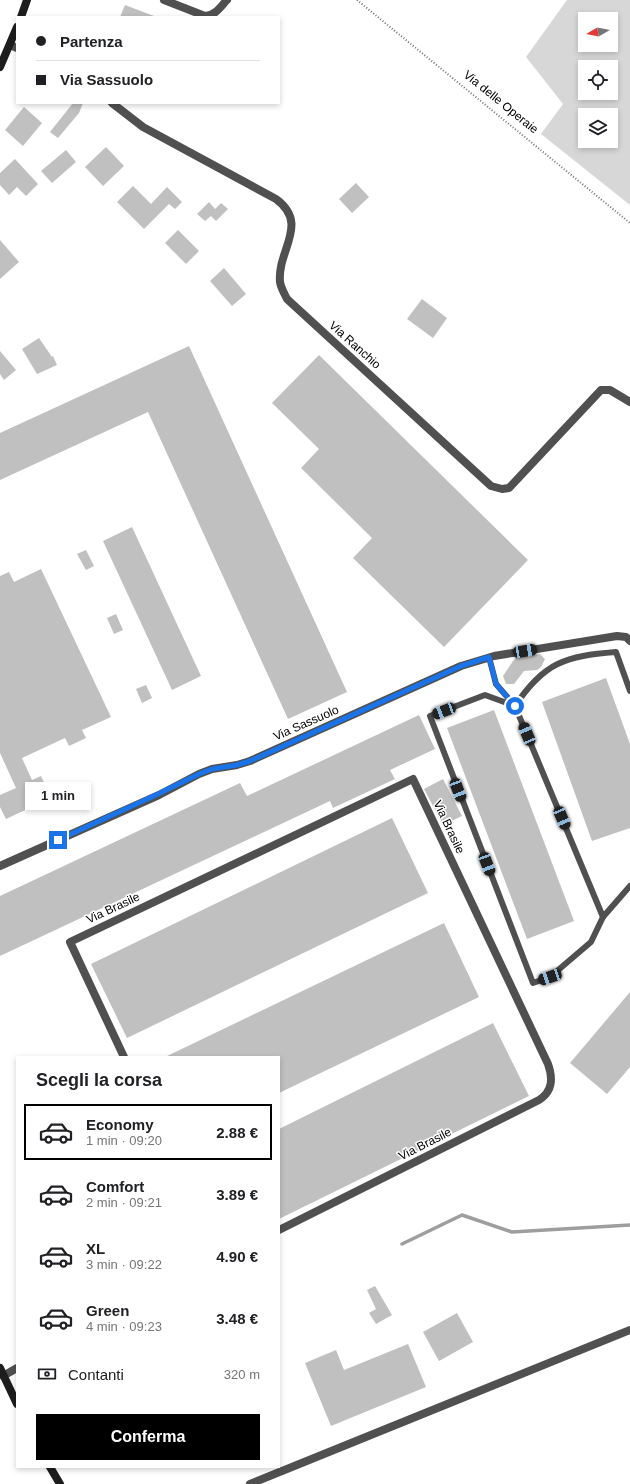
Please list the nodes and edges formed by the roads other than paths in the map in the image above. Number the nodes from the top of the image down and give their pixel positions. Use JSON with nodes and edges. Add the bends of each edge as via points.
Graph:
{"nodes":[{"id":1,"x":27,"y":0,"type":"edge"},
{"id":2,"x":164,"y":0,"type":"edge"},
{"id":3,"x":227,"y":0,"type":"edge"},
{"id":4,"x":21,"y":16,"type":"edge"},
{"id":5,"x":16,"y":32,"type":"edge"},
{"id":6,"x":13,"y":47,"type":"edge"},
{"id":7,"x":0,"y":67,"type":"edge"},
{"id":8,"x":113,"y":104,"type":"edge"},
{"id":9,"x":630,"y":402,"type":"edge"},
{"id":10,"x":630,"y":641,"type":"edge"},
{"id":11,"x":489,"y":657,"type":"junction"},
{"id":12,"x":630,"y":691,"type":"edge"},
{"id":13,"x":515,"y":706,"type":"junction"},
{"id":14,"x":0,"y":866,"type":"edge"},
{"id":15,"x":630,"y":886,"type":"edge"},
{"id":16,"x":603,"y":917,"type":"junction"},
{"id":17,"x":124,"y":1056,"type":"edge"},
{"id":18,"x":280,"y":1230,"type":"edge"},
{"id":19,"x":630,"y":1330,"type":"edge"},
{"id":20,"x":16,"y":1368,"type":"edge"},
{"id":21,"x":1,"y":1372,"type":"edge"},
{"id":22,"x":16,"y":1402,"type":"edge"},
{"id":23,"x":51,"y":1468,"type":"edge"},
{"id":24,"x":60,"y":1484,"type":"edge"},
{"id":25,"x":250,"y":1484,"type":"edge"}],
"edges":[{"from":1,"to":4,"type":"street"},
{"from":2,"to":3,"type":"street","via":[[205,16],[214,14]]},
{"from":5,"to":6,"type":"street"},
{"from":6,"to":7,"type":"street"},
{"from":8,"to":9,"type":"street","name":"Via Ranchio","via":[[143,127],[284,206],[290,214],[292,225],[280,275],[281,286],[287,299],[490,486],[502,490],[509,488],[597,392],[610,390]]},
{"from":10,"to":11,"type":"street","name":"Via Sassuolo","via":[[626,637],[617,636]]},
{"from":11,"to":13,"type":"lane","via":[[496,684]]},
{"from":11,"to":14,"type":"street","name":"Via Sassuolo","via":[[461,666],[250,761],[199,774]]},
{"from":12,"to":13,"type":"lane","via":[[616,652],[585,654],[553,666],[526,690]]},
{"from":13,"to":16,"type":"lane"},
{"from":13,"to":16,"type":"lane","via":[[485,695],[430,716],[533,983],[550,977],[592,942]]},
{"from":15,"to":16,"type":"lane"},
{"from":17,"to":18,"type":"street","name":"Via Brasile","via":[[70,942],[413,780],[548,1064],[550,1088],[540,1100]]},
{"from":19,"to":25,"type":"street"},
{"from":20,"to":21,"type":"street"},
{"from":21,"to":22,"type":"street"},
{"from":23,"to":24,"type":"street"}]}
